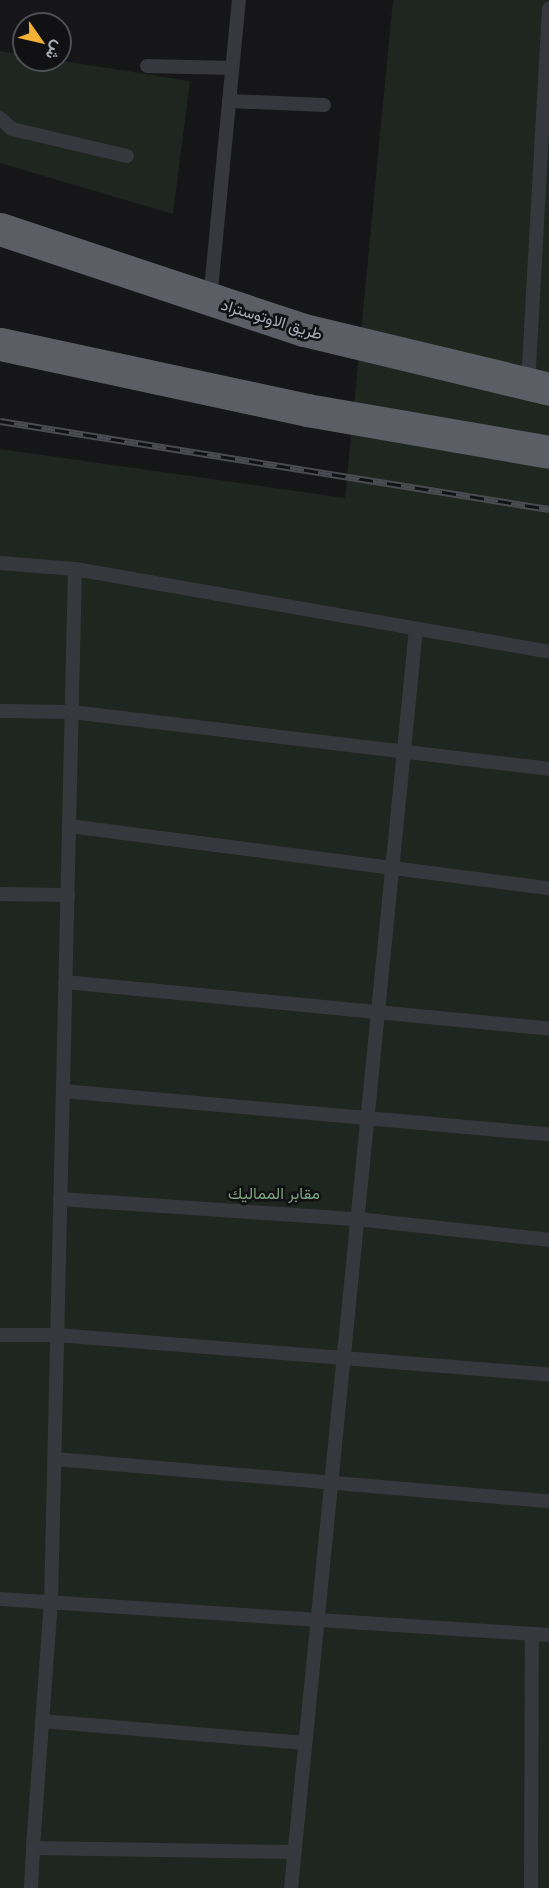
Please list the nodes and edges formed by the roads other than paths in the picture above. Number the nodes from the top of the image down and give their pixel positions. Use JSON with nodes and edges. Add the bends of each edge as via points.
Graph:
{"nodes":[{"id":1,"x":239,"y":0,"type":"edge"},
{"id":2,"x":549,"y":9,"type":"edge"},
{"id":3,"x":147,"y":66,"type":"dead end"},
{"id":4,"x":232,"y":68,"type":"junction"},
{"id":5,"x":229,"y":101,"type":"junction"},
{"id":6,"x":324,"y":105,"type":"dead end"},
{"id":7,"x":0,"y":118,"type":"edge"},
{"id":8,"x":127,"y":156,"type":"dead end"},
{"id":9,"x":544,"y":179,"type":"edge"},
{"id":10,"x":0,"y":229,"type":"edge"},
{"id":11,"x":210,"y":300,"type":"junction"},
{"id":12,"x":0,"y":344,"type":"edge"},
{"id":13,"x":538,"y":387,"type":"edge"},
{"id":14,"x":549,"y":452,"type":"edge"},
{"id":15,"x":0,"y":562,"type":"edge"},
{"id":16,"x":75,"y":569,"type":"junction"},
{"id":17,"x":416,"y":629,"type":"junction"},
{"id":18,"x":549,"y":652,"type":"edge"},
{"id":19,"x":0,"y":711,"type":"edge"},
{"id":20,"x":72,"y":712,"type":"junction"},
{"id":21,"x":404,"y":749,"type":"junction"},
{"id":22,"x":549,"y":769,"type":"edge"},
{"id":23,"x":69,"y":826,"type":"junction"},
{"id":24,"x":392,"y":868,"type":"junction"},
{"id":25,"x":549,"y":888,"type":"edge"},
{"id":26,"x":0,"y":894,"type":"edge"},
{"id":27,"x":68,"y":894,"type":"junction"},
{"id":28,"x":65,"y":982,"type":"junction"},
{"id":29,"x":378,"y":1012,"type":"junction"},
{"id":30,"x":549,"y":1029,"type":"edge"},
{"id":31,"x":63,"y":1091,"type":"junction"},
{"id":32,"x":368,"y":1117,"type":"junction"},
{"id":33,"x":549,"y":1134,"type":"edge"},
{"id":34,"x":60,"y":1199,"type":"junction"},
{"id":35,"x":357,"y":1219,"type":"junction"},
{"id":36,"x":549,"y":1240,"type":"edge"},
{"id":37,"x":0,"y":1335,"type":"edge"},
{"id":38,"x":57,"y":1335,"type":"junction"},
{"id":39,"x":344,"y":1359,"type":"junction"},
{"id":40,"x":549,"y":1375,"type":"edge"},
{"id":41,"x":55,"y":1459,"type":"junction"},
{"id":42,"x":331,"y":1484,"type":"junction"},
{"id":43,"x":549,"y":1501,"type":"edge"},
{"id":44,"x":0,"y":1599,"type":"edge"},
{"id":45,"x":51,"y":1601,"type":"junction"},
{"id":46,"x":318,"y":1620,"type":"junction"},
{"id":47,"x":532,"y":1634,"type":"junction"},
{"id":48,"x":549,"y":1635,"type":"edge"},
{"id":49,"x":42,"y":1721,"type":"junction"},
{"id":50,"x":305,"y":1743,"type":"junction"},
{"id":51,"x":33,"y":1848,"type":"junction"},
{"id":52,"x":294,"y":1852,"type":"junction"},
{"id":53,"x":31,"y":1888,"type":"edge"},
{"id":54,"x":291,"y":1888,"type":"edge"},
{"id":55,"x":531,"y":1888,"type":"edge"}],
"edges":[{"from":1,"to":4,"type":"lane"},
{"from":2,"to":9,"type":"lane"},
{"from":3,"to":4,"type":"lane"},
{"from":4,"to":5,"type":"lane"},
{"from":5,"to":6,"type":"lane"},
{"from":5,"to":11,"type":"lane"},
{"from":7,"to":8,"type":"lane","via":[[12,129]]},
{"from":9,"to":13,"type":"lane"},
{"from":10,"to":11,"type":"highway","name":"طريق الاوتوستراد"},
{"from":11,"to":13,"type":"highway","name":"طريق الاوتوستراد","via":[[315,333]]},
{"from":12,"to":14,"type":"highway","via":[[307,410]]},
{"from":15,"to":16,"type":"lane"},
{"from":16,"to":17,"type":"lane"},
{"from":16,"to":20,"type":"lane"},
{"from":17,"to":18,"type":"lane"},
{"from":17,"to":21,"type":"lane"},
{"from":19,"to":20,"type":"lane"},
{"from":20,"to":21,"type":"lane"},
{"from":20,"to":23,"type":"lane"},
{"from":21,"to":22,"type":"lane"},
{"from":21,"to":24,"type":"lane"},
{"from":23,"to":24,"type":"lane"},
{"from":23,"to":27,"type":"lane"},
{"from":24,"to":25,"type":"lane"},
{"from":24,"to":29,"type":"lane"},
{"from":26,"to":27,"type":"lane"},
{"from":27,"to":28,"type":"lane"},
{"from":28,"to":29,"type":"lane"},
{"from":28,"to":31,"type":"lane"},
{"from":29,"to":30,"type":"lane"},
{"from":29,"to":32,"type":"lane"},
{"from":31,"to":32,"type":"lane"},
{"from":31,"to":34,"type":"lane"},
{"from":32,"to":33,"type":"lane"},
{"from":32,"to":35,"type":"lane"},
{"from":34,"to":35,"type":"lane"},
{"from":34,"to":38,"type":"lane"},
{"from":35,"to":36,"type":"lane"},
{"from":35,"to":39,"type":"lane"},
{"from":37,"to":38,"type":"lane"},
{"from":38,"to":39,"type":"lane"},
{"from":38,"to":41,"type":"lane"},
{"from":39,"to":40,"type":"lane"},
{"from":39,"to":42,"type":"lane"},
{"from":41,"to":42,"type":"lane"},
{"from":41,"to":45,"type":"lane"},
{"from":42,"to":43,"type":"lane"},
{"from":42,"to":46,"type":"lane"},
{"from":44,"to":45,"type":"lane"},
{"from":45,"to":46,"type":"lane"},
{"from":45,"to":49,"type":"lane"},
{"from":46,"to":47,"type":"lane"},
{"from":46,"to":50,"type":"lane"},
{"from":47,"to":48,"type":"lane"},
{"from":47,"to":55,"type":"lane"},
{"from":49,"to":50,"type":"lane"},
{"from":49,"to":51,"type":"lane"},
{"from":50,"to":52,"type":"lane"},
{"from":51,"to":52,"type":"lane"},
{"from":51,"to":53,"type":"lane"},
{"from":52,"to":54,"type":"lane"}]}
